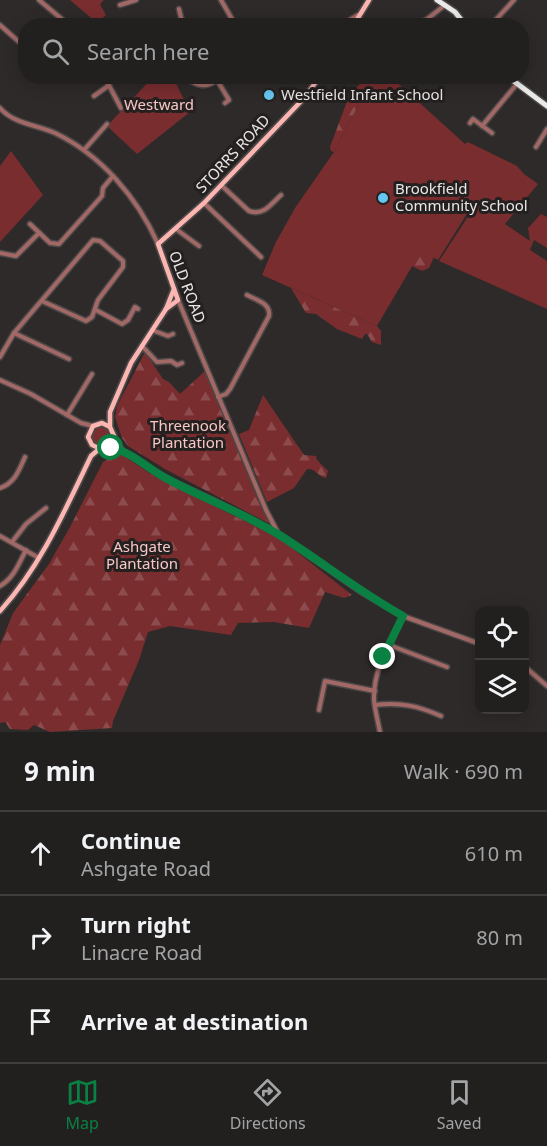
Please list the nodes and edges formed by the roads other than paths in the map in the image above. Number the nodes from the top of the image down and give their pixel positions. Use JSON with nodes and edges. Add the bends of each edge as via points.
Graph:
{"nodes":[{"id":1,"x":39,"y":0,"type":"edge"},
{"id":2,"x":136,"y":0,"type":"edge"},
{"id":3,"x":221,"y":0,"type":"edge"},
{"id":4,"x":369,"y":0,"type":"edge"},
{"id":5,"x":437,"y":0,"type":"edge"},
{"id":6,"x":514,"y":0,"type":"edge"},
{"id":7,"x":120,"y":5,"type":"dead end"},
{"id":8,"x":444,"y":5,"type":"junction"},
{"id":9,"x":179,"y":9,"type":"dead end"},
{"id":10,"x":359,"y":16,"type":"joint"},
{"id":11,"x":60,"y":18,"type":"edge"},
{"id":12,"x":181,"y":18,"type":"edge"},
{"id":13,"x":231,"y":18,"type":"edge"},
{"id":14,"x":355,"y":18,"type":"edge"},
{"id":15,"x":428,"y":18,"type":"edge"},
{"id":16,"x":458,"y":18,"type":"edge"},
{"id":17,"x":497,"y":18,"type":"edge"},
{"id":18,"x":0,"y":25,"type":"edge"},
{"id":19,"x":18,"y":41,"type":"edge"},
{"id":20,"x":222,"y":84,"type":"edge"},
{"id":21,"x":314,"y":84,"type":"edge"},
{"id":22,"x":516,"y":85,"type":"joint"},
{"id":23,"x":108,"y":86,"type":"joint"},
{"id":24,"x":94,"y":96,"type":"dead end"},
{"id":25,"x":225,"y":103,"type":"dead end"},
{"id":26,"x":547,"y":106,"type":"edge"},
{"id":27,"x":121,"y":108,"type":"dead end"},
{"id":28,"x":1,"y":112,"type":"edge"},
{"id":29,"x":470,"y":123,"type":"dead end"},
{"id":30,"x":107,"y":124,"type":"dead end"},
{"id":31,"x":482,"y":126,"type":"junction"},
{"id":32,"x":547,"y":129,"type":"edge"},
{"id":33,"x":492,"y":133,"type":"dead end"},
{"id":34,"x":536,"y":147,"type":"dead end"},
{"id":35,"x":84,"y":150,"type":"junction"},
{"id":36,"x":113,"y":176,"type":"junction"},
{"id":37,"x":221,"y":185,"type":"junction"},
{"id":38,"x":281,"y":195,"type":"dead end"},
{"id":39,"x":204,"y":203,"type":"junction"},
{"id":40,"x":30,"y":224,"type":"dead end"},
{"id":41,"x":176,"y":229,"type":"junction"},
{"id":42,"x":39,"y":233,"type":"junction"},
{"id":43,"x":158,"y":244,"type":"junction"},
{"id":44,"x":199,"y":246,"type":"dead end"},
{"id":45,"x":0,"y":253,"type":"edge"},
{"id":46,"x":261,"y":256,"type":"dead end"},
{"id":47,"x":174,"y":289,"type":"junction"},
{"id":48,"x":247,"y":295,"type":"dead end"},
{"id":49,"x":178,"y":300,"type":"junction"},
{"id":50,"x":42,"y":301,"type":"junction"},
{"id":51,"x":138,"y":309,"type":"dead end"},
{"id":52,"x":166,"y":309,"type":"junction"},
{"id":53,"x":96,"y":310,"type":"junction"},
{"id":54,"x":152,"y":330,"type":"junction"},
{"id":55,"x":14,"y":333,"type":"junction"},
{"id":56,"x":173,"y":334,"type":"dead end"},
{"id":57,"x":142,"y":346,"type":"junction"},
{"id":58,"x":0,"y":357,"type":"edge"},
{"id":59,"x":69,"y":359,"type":"dead end"},
{"id":60,"x":182,"y":363,"type":"dead end"},
{"id":61,"x":92,"y":374,"type":"dead end"},
{"id":62,"x":0,"y":380,"type":"edge"},
{"id":63,"x":218,"y":397,"type":"junction"},
{"id":64,"x":110,"y":412,"type":"junction"},
{"id":65,"x":67,"y":415,"type":"junction"},
{"id":66,"x":81,"y":423,"type":"junction"},
{"id":67,"x":99,"y":423,"type":"junction"},
{"id":68,"x":93,"y":426,"type":"junction"},
{"id":69,"x":110,"y":427,"type":"junction"},
{"id":70,"x":88,"y":433,"type":"junction"},
{"id":71,"x":114,"y":439,"type":"junction"},
{"id":72,"x":92,"y":445,"type":"junction"},
{"id":73,"x":106,"y":448,"type":"junction"},
{"id":74,"x":99,"y":449,"type":"junction"},
{"id":75,"x":123,"y":451,"type":"junction"},
{"id":76,"x":91,"y":456,"type":"junction"},
{"id":77,"x":25,"y":457,"type":"dead end"},
{"id":78,"x":0,"y":488,"type":"edge"},
{"id":79,"x":46,"y":508,"type":"dead end"},
{"id":80,"x":279,"y":535,"type":"junction"},
{"id":81,"x":0,"y":536,"type":"edge"},
{"id":82,"x":12,"y":542,"type":"junction"},
{"id":83,"x":26,"y":550,"type":"junction"},
{"id":84,"x":39,"y":558,"type":"junction"},
{"id":85,"x":0,"y":585,"type":"edge"},
{"id":86,"x":0,"y":611,"type":"edge"},
{"id":87,"x":403,"y":616,"type":"junction"},
{"id":88,"x":475,"y":642,"type":"edge"},
{"id":89,"x":389,"y":645,"type":"junction"},
{"id":90,"x":447,"y":667,"type":"dead end"},
{"id":91,"x":529,"y":670,"type":"edge"},
{"id":92,"x":547,"y":686,"type":"edge"},
{"id":93,"x":375,"y":691,"type":"junction"},
{"id":94,"x":375,"y":705,"type":"junction"},
{"id":95,"x":319,"y":710,"type":"dead end"},
{"id":96,"x":441,"y":716,"type":"dead end"},
{"id":97,"x":380,"y":732,"type":"edge"}],
"edges":[{"from":1,"to":11,"type":"street"},
{"from":2,"to":7,"type":"street"},
{"from":3,"to":13,"type":"street"},
{"from":4,"to":10,"type":"main road"},
{"from":5,"to":8,"type":"highway"},
{"from":6,"to":17,"type":"street"},
{"from":8,"to":15,"type":"street"},
{"from":8,"to":16,"type":"highway"},
{"from":9,"to":12,"type":"street"},
{"from":10,"to":14,"type":"street"},
{"from":18,"to":19,"type":"street"},
{"from":20,"to":25,"type":"street","via":[[229,100]]},
{"from":21,"to":37,"type":"main road","name":"STORRS ROAD"},
{"from":22,"to":26,"type":"highway"},
{"from":22,"to":31,"type":"street"},
{"from":23,"to":24,"type":"street"},
{"from":23,"to":27,"type":"street"},
{"from":28,"to":35,"type":"street","name":"OLD ROAD"},
{"from":29,"to":31,"type":"street","via":[[473,119]]},
{"from":30,"to":35,"type":"street"},
{"from":31,"to":33,"type":"street"},
{"from":32,"to":34,"type":"street"},
{"from":35,"to":36,"type":"street","name":"OLD ROAD"},
{"from":36,"to":42,"type":"street","via":[[102,196],[63,241],[50,243]]},
{"from":36,"to":43,"type":"street","name":"OLD ROAD"},
{"from":37,"to":38,"type":"street","via":[[249,212],[264,211]]},
{"from":37,"to":39,"type":"main road","name":"STORRS ROAD"},
{"from":39,"to":41,"type":"main road","name":"STORRS ROAD"},
{"from":39,"to":46,"type":"street"},
{"from":40,"to":42,"type":"street"},
{"from":41,"to":43,"type":"main road","name":"STORRS ROAD"},
{"from":41,"to":44,"type":"street"},
{"from":42,"to":45,"type":"street","via":[[16,256]]},
{"from":43,"to":47,"type":"main road","name":"OLD ROAD"},
{"from":47,"to":49,"type":"main road","name":"OLD ROAD"},
{"from":47,"to":52,"type":"main road"},
{"from":48,"to":63,"type":"street","via":[[267,306],[269,316],[230,389]]},
{"from":49,"to":52,"type":"main road"},
{"from":49,"to":63,"type":"street","name":"OLD ROAD"},
{"from":50,"to":53,"type":"street","via":[[86,321]]},
{"from":50,"to":53,"type":"street","via":[[93,240],[100,241],[123,261],[123,267],[98,300]]},
{"from":50,"to":55,"type":"street"},
{"from":51,"to":53,"type":"street","via":[[135,307],[122,324]]},
{"from":52,"to":54,"type":"main road"},
{"from":54,"to":56,"type":"street"},
{"from":54,"to":57,"type":"main road"},
{"from":55,"to":58,"type":"street"},
{"from":55,"to":59,"type":"street"},
{"from":57,"to":60,"type":"street","via":[[157,362]]},
{"from":57,"to":64,"type":"main road"},
{"from":61,"to":65,"type":"street"},
{"from":62,"to":65,"type":"street"},
{"from":63,"to":80,"type":"street","name":"OLD ROAD"},
{"from":64,"to":67,"type":"main road"},
{"from":64,"to":69,"type":"main road"},
{"from":65,"to":66,"type":"street"},
{"from":66,"to":68,"type":"street"},
{"from":66,"to":70,"type":"street"},
{"from":67,"to":68,"type":"main road"},
{"from":67,"to":69,"type":"main road"},
{"from":68,"to":70,"type":"main road"},
{"from":69,"to":71,"type":"main road"},
{"from":70,"to":72,"type":"main road"},
{"from":71,"to":73,"type":"main road"},
{"from":71,"to":75,"type":"street"},
{"from":72,"to":74,"type":"main road"},
{"from":72,"to":76,"type":"main road"},
{"from":73,"to":74,"type":"main road"},
{"from":73,"to":75,"type":"street"},
{"from":74,"to":76,"type":"main road"},
{"from":75,"to":80,"type":"street","via":[[163,477]]},
{"from":76,"to":84,"type":"main road"},
{"from":77,"to":78,"type":"street","via":[[16,478]]},
{"from":79,"to":82,"type":"street"},
{"from":80,"to":87,"type":"street"},
{"from":81,"to":82,"type":"street"},
{"from":82,"to":83,"type":"street"},
{"from":83,"to":84,"type":"street"},
{"from":83,"to":85,"type":"street","via":[[16,570]]},
{"from":84,"to":86,"type":"main road"},
{"from":87,"to":88,"type":"street"},
{"from":87,"to":89,"type":"street"},
{"from":89,"to":90,"type":"street"},
{"from":89,"to":93,"type":"street","via":[[376,675]]},
{"from":91,"to":92,"type":"street"},
{"from":93,"to":94,"type":"street"},
{"from":93,"to":95,"type":"street","via":[[324,681]]},
{"from":94,"to":96,"type":"street","via":[[418,706]]},
{"from":94,"to":97,"type":"street"}]}
